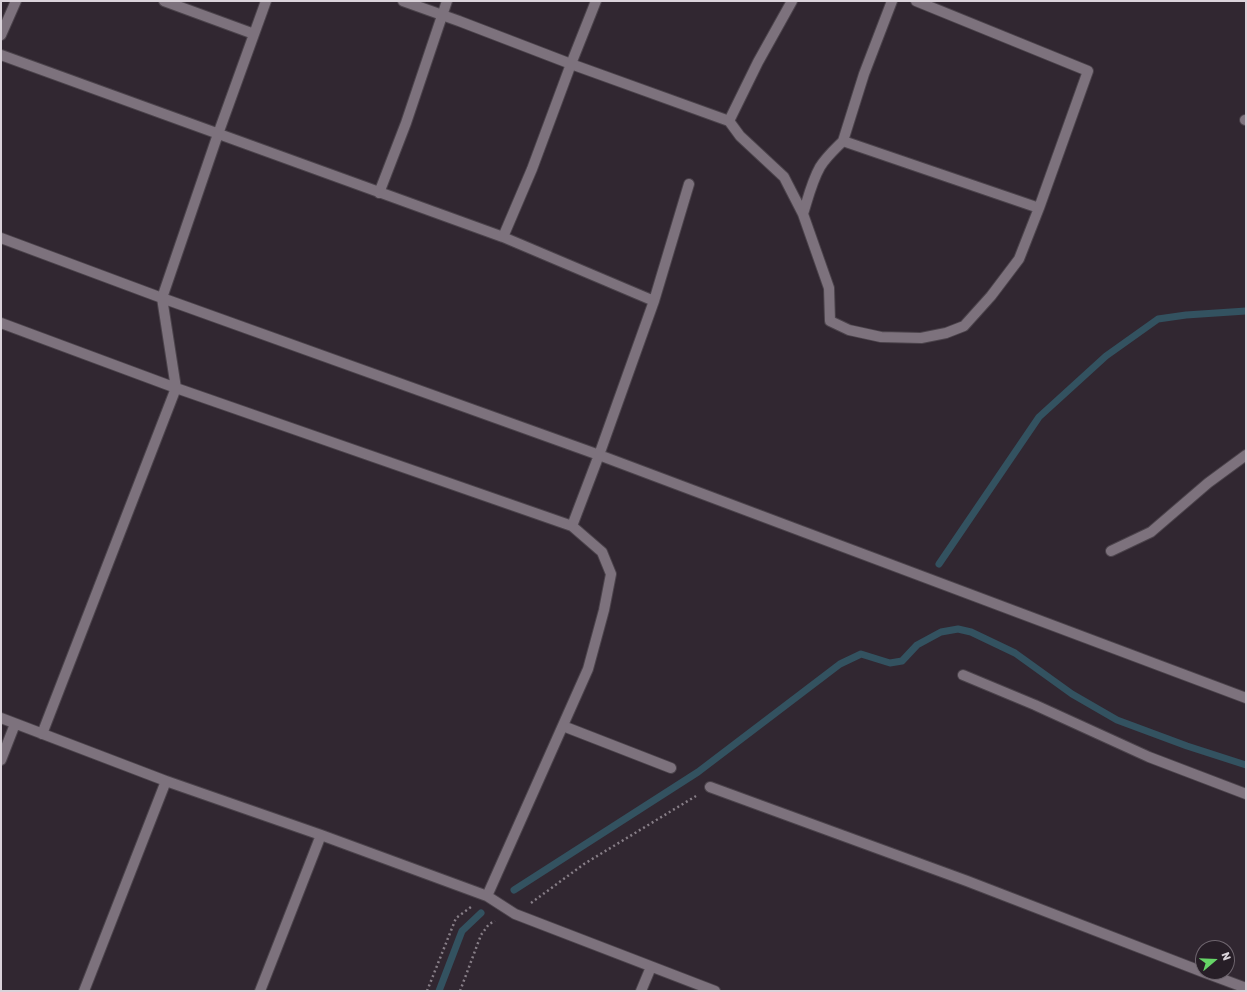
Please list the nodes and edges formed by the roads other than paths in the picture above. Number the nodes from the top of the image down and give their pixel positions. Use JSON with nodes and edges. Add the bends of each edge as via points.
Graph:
{"nodes":[{"id":1,"x":16,"y":1,"type":"edge"},
{"id":2,"x":164,"y":1,"type":"edge"},
{"id":3,"x":266,"y":1,"type":"edge"},
{"id":4,"x":403,"y":1,"type":"edge"},
{"id":5,"x":447,"y":1,"type":"edge"},
{"id":6,"x":596,"y":1,"type":"edge"},
{"id":7,"x":792,"y":1,"type":"edge"},
{"id":8,"x":892,"y":1,"type":"edge"},
{"id":9,"x":916,"y":1,"type":"edge"},
{"id":10,"x":442,"y":14,"type":"junction"},
{"id":11,"x":1,"y":34,"type":"edge"},
{"id":12,"x":254,"y":34,"type":"junction"},
{"id":13,"x":1,"y":55,"type":"edge"},
{"id":14,"x":571,"y":64,"type":"junction"},
{"id":15,"x":730,"y":121,"type":"junction"},
{"id":16,"x":218,"y":134,"type":"junction"},
{"id":17,"x":843,"y":141,"type":"junction"},
{"id":18,"x":689,"y":184,"type":"dead end"},
{"id":19,"x":379,"y":193,"type":"junction"},
{"id":20,"x":1039,"y":208,"type":"junction"},
{"id":21,"x":803,"y":214,"type":"junction"},
{"id":22,"x":503,"y":237,"type":"junction"},
{"id":23,"x":1,"y":238,"type":"edge"},
{"id":24,"x":162,"y":298,"type":"junction"},
{"id":25,"x":654,"y":301,"type":"junction"},
{"id":26,"x":1,"y":323,"type":"edge"},
{"id":27,"x":176,"y":388,"type":"junction"},
{"id":28,"x":600,"y":454,"type":"junction"},
{"id":29,"x":1246,"y":455,"type":"edge"},
{"id":30,"x":572,"y":526,"type":"junction"},
{"id":31,"x":1111,"y":551,"type":"dead end"},
{"id":32,"x":963,"y":675,"type":"dead end"},
{"id":33,"x":1246,"y":698,"type":"edge"},
{"id":34,"x":1,"y":718,"type":"edge"},
{"id":35,"x":15,"y":724,"type":"junction"},
{"id":36,"x":562,"y":726,"type":"junction"},
{"id":37,"x":42,"y":734,"type":"junction"},
{"id":38,"x":1,"y":760,"type":"edge"},
{"id":39,"x":671,"y":768,"type":"dead end"},
{"id":40,"x":166,"y":781,"type":"junction"},
{"id":41,"x":710,"y":787,"type":"road end"},
{"id":42,"x":1246,"y":794,"type":"edge"},
{"id":43,"x":321,"y":835,"type":"junction"},
{"id":44,"x":487,"y":896,"type":"junction"},
{"id":45,"x":651,"y":967,"type":"junction"},
{"id":46,"x":1195,"y":969,"type":"edge"},
{"id":47,"x":1224,"y":980,"type":"edge"},
{"id":48,"x":1246,"y":988,"type":"edge"},
{"id":49,"x":84,"y":991,"type":"edge"},
{"id":50,"x":260,"y":991,"type":"edge"},
{"id":51,"x":641,"y":991,"type":"edge"},
{"id":52,"x":715,"y":991,"type":"edge"}],
"edges":[{"from":1,"to":11,"type":"street"},
{"from":2,"to":12,"type":"street"},
{"from":3,"to":12,"type":"street"},
{"from":4,"to":10,"type":"street"},
{"from":5,"to":10,"type":"street"},
{"from":6,"to":14,"type":"street"},
{"from":7,"to":15,"type":"street","via":[[758,62]]},
{"from":8,"to":17,"type":"street","via":[[864,74]]},
{"from":9,"to":20,"type":"street","via":[[1088,71]]},
{"from":10,"to":14,"type":"street"},
{"from":10,"to":19,"type":"street","via":[[406,123]]},
{"from":12,"to":16,"type":"street"},
{"from":13,"to":16,"type":"street"},
{"from":14,"to":15,"type":"street"},
{"from":14,"to":22,"type":"street","via":[[532,169]]},
{"from":15,"to":21,"type":"street","via":[[740,136],[784,177]]},
{"from":16,"to":19,"type":"street"},
{"from":16,"to":24,"type":"street"},
{"from":17,"to":20,"type":"street"},
{"from":17,"to":21,"type":"street","via":[[820,167]]},
{"from":18,"to":25,"type":"street"},
{"from":19,"to":22,"type":"street"},
{"from":20,"to":21,"type":"street","via":[[1019,259],[992,296],[964,326],[921,338],[881,337],[849,330],[830,321],[829,288]]},
{"from":22,"to":25,"type":"street"},
{"from":23,"to":24,"type":"street"},
{"from":24,"to":27,"type":"street"},
{"from":24,"to":28,"type":"street"},
{"from":25,"to":28,"type":"street"},
{"from":26,"to":27,"type":"street"},
{"from":27,"to":30,"type":"street"},
{"from":27,"to":37,"type":"street"},
{"from":28,"to":30,"type":"street"},
{"from":28,"to":33,"type":"street"},
{"from":29,"to":31,"type":"street","via":[[1208,483],[1151,532]]},
{"from":30,"to":36,"type":"street","via":[[602,552],[610,574],[604,610],[588,669]]},
{"from":32,"to":42,"type":"street","via":[[1149,757]]},
{"from":34,"to":35,"type":"street"},
{"from":35,"to":37,"type":"street"},
{"from":35,"to":38,"type":"street"},
{"from":36,"to":39,"type":"street"},
{"from":36,"to":44,"type":"street"},
{"from":37,"to":40,"type":"street"},
{"from":40,"to":43,"type":"street"},
{"from":40,"to":49,"type":"street"},
{"from":41,"to":46,"type":"street"},
{"from":43,"to":44,"type":"street"},
{"from":43,"to":50,"type":"street"},
{"from":44,"to":45,"type":"street","via":[[515,914]]},
{"from":45,"to":51,"type":"street"},
{"from":45,"to":52,"type":"street"},
{"from":47,"to":48,"type":"street"}]}
